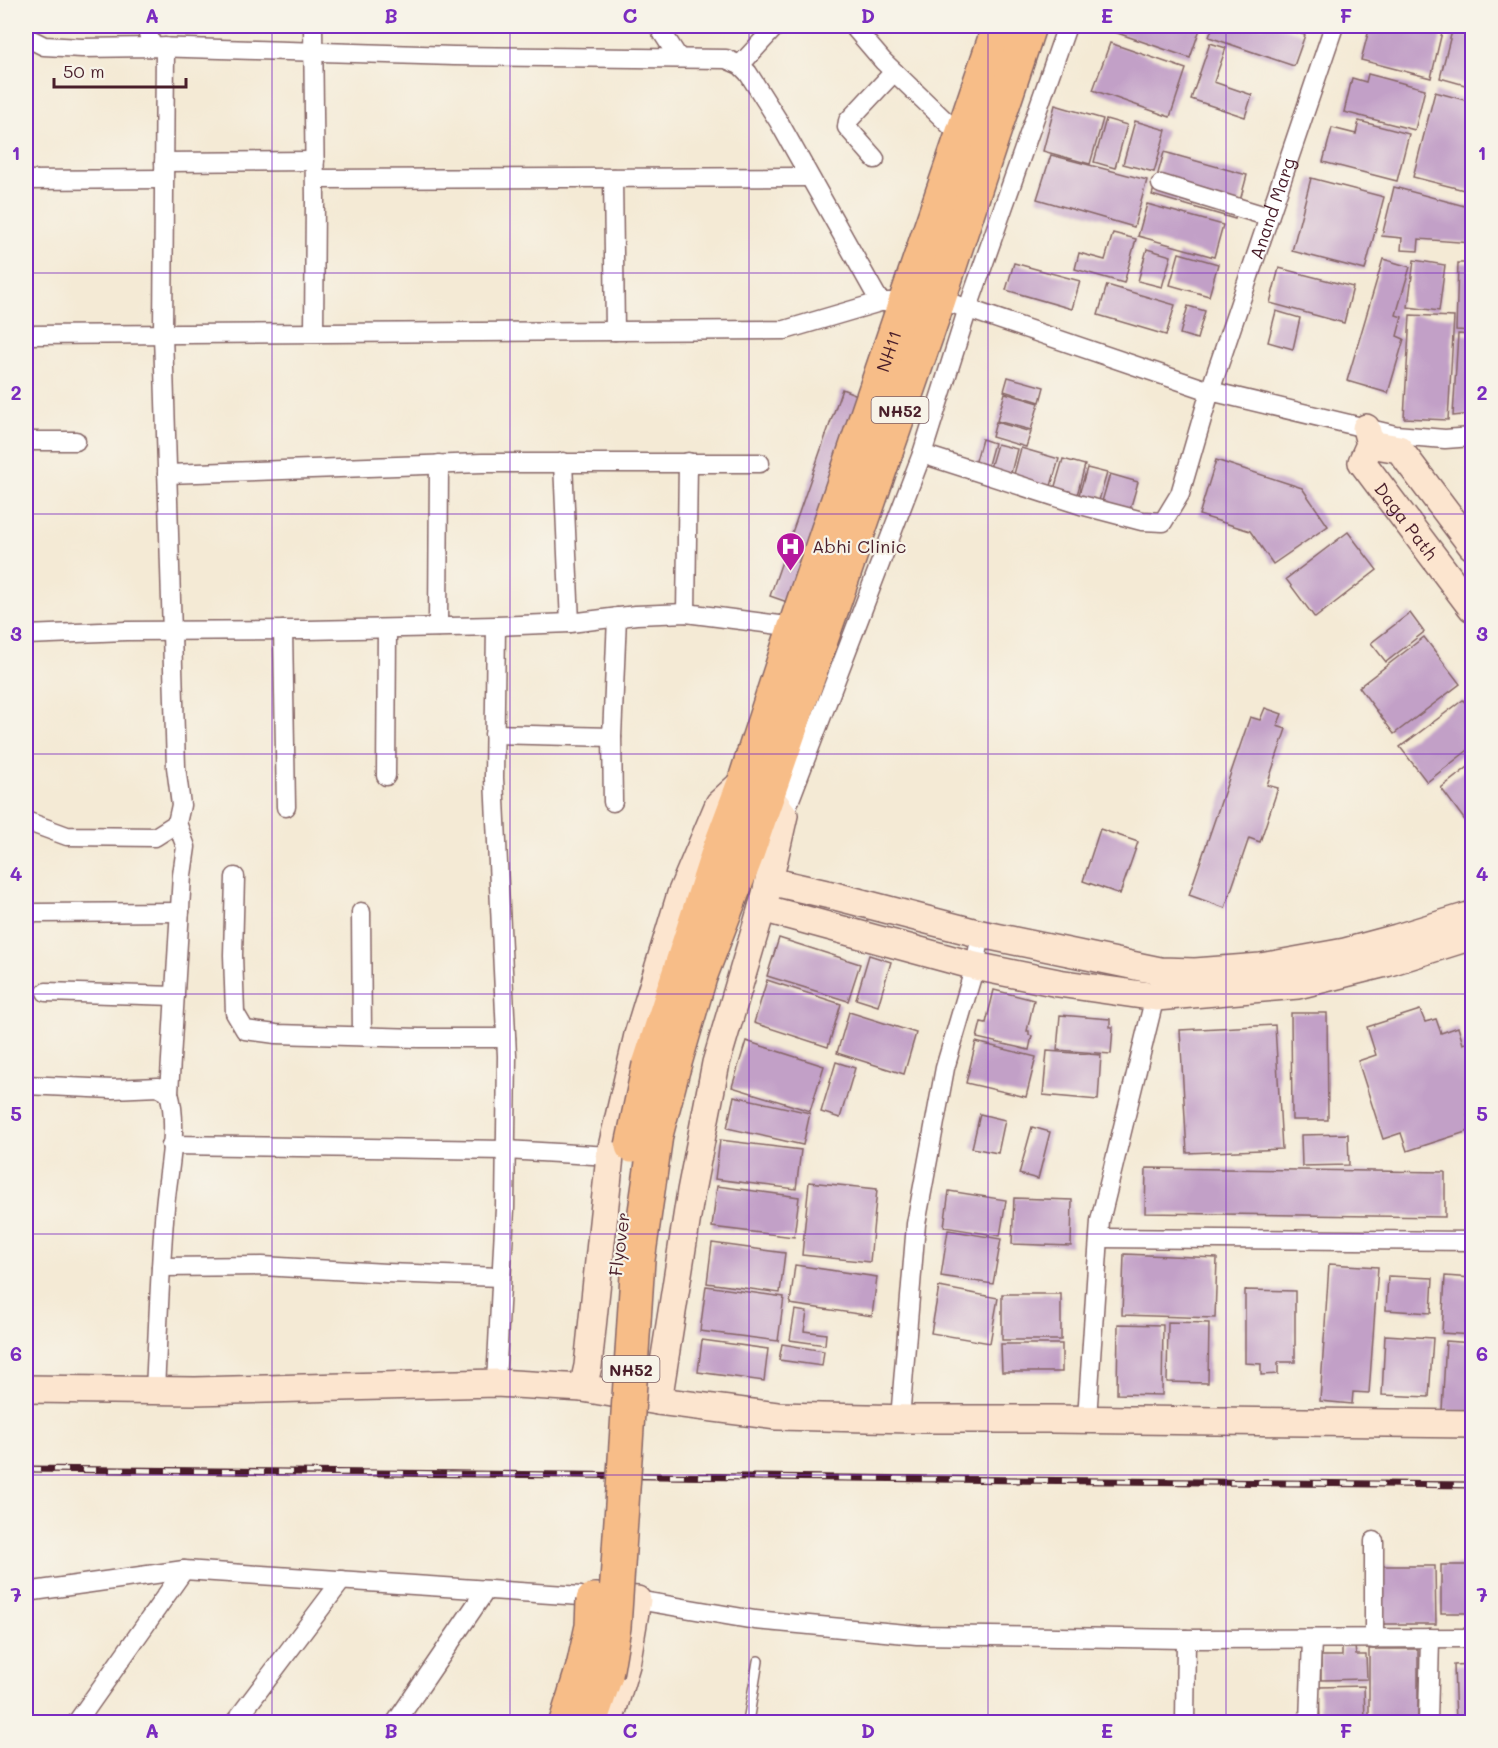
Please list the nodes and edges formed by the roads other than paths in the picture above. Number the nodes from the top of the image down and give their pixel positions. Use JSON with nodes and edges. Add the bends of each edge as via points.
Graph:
{"nodes":[{"id":1,"x":146,"y":26,"type":"edge"},
{"id":2,"x":313,"y":26,"type":"edge"},
{"id":3,"x":658,"y":26,"type":"edge"},
{"id":4,"x":776,"y":26,"type":"edge"},
{"id":5,"x":853,"y":26,"type":"edge"},
{"id":6,"x":999,"y":26,"type":"edge"},
{"id":7,"x":1029,"y":26,"type":"edge"},
{"id":8,"x":1067,"y":26,"type":"edge"},
{"id":9,"x":1334,"y":26,"type":"edge"},
{"id":10,"x":26,"y":33,"type":"edge"},
{"id":11,"x":159,"y":47,"type":"junction"},
{"id":12,"x":314,"y":52,"type":"junction"},
{"id":13,"x":678,"y":57,"type":"junction"},
{"id":14,"x":740,"y":65,"type":"junction"},
{"id":15,"x":894,"y":72,"type":"junction"},
{"id":16,"x":962,"y":137,"type":"junction"},
{"id":17,"x":875,"y":159,"type":"dead end"},
{"id":18,"x":315,"y":170,"type":"junction"},
{"id":19,"x":164,"y":171,"type":"junction"},
{"id":20,"x":809,"y":177,"type":"junction"},
{"id":21,"x":613,"y":178,"type":"junction"},
{"id":22,"x":26,"y":180,"type":"edge"},
{"id":23,"x":1161,"y":183,"type":"dead end"},
{"id":24,"x":1269,"y":217,"type":"junction"},
{"id":25,"x":893,"y":302,"type":"junction"},
{"id":26,"x":953,"y":303,"type":"junction"},
{"id":27,"x":615,"y":332,"type":"junction"},
{"id":28,"x":314,"y":333,"type":"junction"},
{"id":29,"x":163,"y":334,"type":"junction"},
{"id":30,"x":26,"y":335,"type":"edge"},
{"id":31,"x":1210,"y":391,"type":"junction"},
{"id":32,"x":1368,"y":436,"type":"junction"},
{"id":33,"x":1473,"y":437,"type":"edge"},
{"id":34,"x":26,"y":441,"type":"edge"},
{"id":35,"x":76,"y":441,"type":"dead end"},
{"id":36,"x":922,"y":454,"type":"junction"},
{"id":37,"x":563,"y":462,"type":"junction"},
{"id":38,"x":688,"y":462,"type":"junction"},
{"id":39,"x":760,"y":463,"type":"dead end"},
{"id":40,"x":439,"y":464,"type":"junction"},
{"id":41,"x":167,"y":474,"type":"junction"},
{"id":42,"x":1473,"y":546,"type":"edge"},
{"id":43,"x":1473,"y":608,"type":"edge"},
{"id":44,"x":686,"y":613,"type":"junction"},
{"id":45,"x":617,"y":617,"type":"junction"},
{"id":46,"x":570,"y":623,"type":"junction"},
{"id":47,"x":496,"y":626,"type":"junction"},
{"id":48,"x":438,"y":627,"type":"junction"},
{"id":49,"x":795,"y":627,"type":"junction"},
{"id":50,"x":387,"y":629,"type":"junction"},
{"id":51,"x":283,"y":630,"type":"junction"},
{"id":52,"x":172,"y":631,"type":"junction"},
{"id":53,"x":26,"y":635,"type":"edge"},
{"id":54,"x":494,"y":734,"type":"junction"},
{"id":55,"x":612,"y":737,"type":"junction"},
{"id":56,"x":386,"y":776,"type":"dead end"},
{"id":57,"x":766,"y":796,"type":"junction"},
{"id":58,"x":613,"y":802,"type":"dead end"},
{"id":59,"x":286,"y":807,"type":"dead end"},
{"id":60,"x":26,"y":821,"type":"edge"},
{"id":61,"x":177,"y":823,"type":"junction"},
{"id":62,"x":235,"y":877,"type":"dead end"},
{"id":63,"x":769,"y":881,"type":"junction"},
{"id":64,"x":762,"y":908,"type":"junction"},
{"id":65,"x":180,"y":912,"type":"junction"},
{"id":66,"x":361,"y":912,"type":"dead end"},
{"id":67,"x":36,"y":913,"type":"dead end"},
{"id":68,"x":1473,"y":915,"type":"edge"},
{"id":69,"x":981,"y":934,"type":"junction"},
{"id":70,"x":1473,"y":936,"type":"edge"},
{"id":71,"x":975,"y":966,"type":"junction"},
{"id":72,"x":1158,"y":984,"type":"junction"},
{"id":73,"x":46,"y":992,"type":"dead end"},
{"id":74,"x":175,"y":996,"type":"junction"},
{"id":75,"x":362,"y":1036,"type":"junction"},
{"id":76,"x":506,"y":1038,"type":"junction"},
{"id":77,"x":661,"y":1065,"type":"junction"},
{"id":78,"x":26,"y":1085,"type":"edge"},
{"id":79,"x":169,"y":1093,"type":"junction"},
{"id":80,"x":171,"y":1145,"type":"junction"},
{"id":81,"x":506,"y":1150,"type":"junction"},
{"id":82,"x":610,"y":1156,"type":"junction"},
{"id":83,"x":1099,"y":1238,"type":"junction"},
{"id":84,"x":1473,"y":1241,"type":"edge"},
{"id":85,"x":161,"y":1267,"type":"junction"},
{"id":86,"x":501,"y":1277,"type":"junction"},
{"id":87,"x":496,"y":1383,"type":"junction"},
{"id":88,"x":583,"y":1388,"type":"junction"},
{"id":89,"x":26,"y":1389,"type":"edge"},
{"id":90,"x":155,"y":1390,"type":"junction"},
{"id":91,"x":658,"y":1401,"type":"junction"},
{"id":92,"x":900,"y":1419,"type":"junction"},
{"id":93,"x":1087,"y":1419,"type":"junction"},
{"id":94,"x":1473,"y":1424,"type":"edge"},
{"id":95,"x":1374,"y":1541,"type":"dead end"},
{"id":96,"x":184,"y":1570,"type":"junction"},
{"id":97,"x":342,"y":1580,"type":"junction"},
{"id":98,"x":486,"y":1590,"type":"junction"},
{"id":99,"x":26,"y":1592,"type":"edge"},
{"id":100,"x":581,"y":1596,"type":"junction"},
{"id":101,"x":637,"y":1600,"type":"junction"},
{"id":102,"x":1430,"y":1638,"type":"junction"},
{"id":103,"x":1473,"y":1638,"type":"edge"},
{"id":104,"x":1186,"y":1639,"type":"junction"},
{"id":105,"x":1312,"y":1639,"type":"junction"},
{"id":106,"x":1374,"y":1639,"type":"junction"},
{"id":107,"x":571,"y":1659,"type":"junction"},
{"id":108,"x":758,"y":1661,"type":"dead end"},
{"id":109,"x":626,"y":1667,"type":"junction"},
{"id":110,"x":77,"y":1722,"type":"edge"},
{"id":111,"x":235,"y":1722,"type":"edge"},
{"id":112,"x":396,"y":1722,"type":"edge"},
{"id":113,"x":552,"y":1722,"type":"edge"},
{"id":114,"x":566,"y":1722,"type":"edge"},
{"id":115,"x":590,"y":1722,"type":"edge"},
{"id":116,"x":609,"y":1722,"type":"edge"},
{"id":117,"x":748,"y":1722,"type":"edge"},
{"id":118,"x":1185,"y":1722,"type":"edge"},
{"id":119,"x":1309,"y":1722,"type":"edge"},
{"id":120,"x":1428,"y":1722,"type":"edge"}],
"edges":[{"from":1,"to":11,"type":"street"},
{"from":2,"to":12,"type":"street"},
{"from":3,"to":13,"type":"street"},
{"from":4,"to":14,"type":"street"},
{"from":5,"to":15,"type":"street"},
{"from":6,"to":16,"type":"highway","name":"NH11","number":"NH52"},
{"from":7,"to":26,"type":"highway","number":"NH52"},
{"from":8,"to":26,"type":"street"},
{"from":9,"to":24,"type":"street","name":"Anand Marg"},
{"from":10,"to":11,"type":"street","via":[[44,46]]},
{"from":11,"to":12,"type":"street"},
{"from":11,"to":19,"type":"street"},
{"from":12,"to":13,"type":"street"},
{"from":12,"to":18,"type":"street"},
{"from":13,"to":14,"type":"street","via":[[726,59]]},
{"from":14,"to":20,"type":"street","via":[[779,122]]},
{"from":15,"to":16,"type":"street"},
{"from":15,"to":17,"type":"street","via":[[848,121],[847,127]]},
{"from":16,"to":25,"type":"highway","name":"NH11","number":"NH52"},
{"from":18,"to":19,"type":"street"},
{"from":18,"to":21,"type":"street"},
{"from":18,"to":28,"type":"street"},
{"from":19,"to":22,"type":"street"},
{"from":19,"to":29,"type":"street"},
{"from":20,"to":21,"type":"street"},
{"from":20,"to":25,"type":"street"},
{"from":21,"to":27,"type":"street"},
{"from":23,"to":24,"type":"street"},
{"from":24,"to":31,"type":"street","name":"Anand Marg"},
{"from":25,"to":26,"type":"street"},
{"from":25,"to":27,"type":"street","via":[[785,330]]},
{"from":25,"to":49,"type":"highway","name":"NH11","number":"NH52"},
{"from":26,"to":31,"type":"street"},
{"from":26,"to":36,"type":"street"},
{"from":26,"to":57,"type":"highway","number":"NH52"},
{"from":27,"to":28,"type":"street"},
{"from":28,"to":29,"type":"street"},
{"from":29,"to":30,"type":"street"},
{"from":29,"to":41,"type":"street"},
{"from":31,"to":32,"type":"street"},
{"from":31,"to":36,"type":"street","name":"Anand Marg","via":[[1180,494],[1163,522],[1142,521],[1081,505]]},
{"from":32,"to":33,"type":"street"},
{"from":32,"to":42,"type":"street","via":[[1399,449]]},
{"from":32,"to":43,"type":"street","name":"Daga Path","via":[[1362,462]]},
{"from":34,"to":35,"type":"street"},
{"from":36,"to":57,"type":"street"},
{"from":37,"to":38,"type":"street"},
{"from":37,"to":40,"type":"street"},
{"from":37,"to":46,"type":"street"},
{"from":38,"to":39,"type":"street"},
{"from":38,"to":44,"type":"street"},
{"from":40,"to":41,"type":"street"},
{"from":40,"to":48,"type":"street"},
{"from":41,"to":52,"type":"street"},
{"from":44,"to":45,"type":"street"},
{"from":44,"to":49,"type":"street"},
{"from":45,"to":46,"type":"street"},
{"from":45,"to":55,"type":"street"},
{"from":46,"to":47,"type":"street"},
{"from":47,"to":48,"type":"street"},
{"from":47,"to":54,"type":"street"},
{"from":48,"to":50,"type":"street"},
{"from":49,"to":57,"type":"highway","name":"NH11","number":"NH52"},
{"from":50,"to":51,"type":"street"},
{"from":50,"to":56,"type":"street"},
{"from":51,"to":52,"type":"street"},
{"from":51,"to":59,"type":"street"},
{"from":52,"to":53,"type":"street"},
{"from":52,"to":61,"type":"street","via":[[181,805]]},
{"from":54,"to":55,"type":"street"},
{"from":54,"to":76,"type":"street"},
{"from":55,"to":58,"type":"street"},
{"from":57,"to":63,"type":"street"},
{"from":57,"to":77,"type":"highway","name":"Flyover","number":"NH52","via":[[700,977]]},
{"from":57,"to":82,"type":"street","via":[[718,804],[681,894],[638,1035]]},
{"from":60,"to":61,"type":"street","via":[[67,836],[155,837]]},
{"from":61,"to":65,"type":"street","via":[[186,847]]},
{"from":62,"to":75,"type":"street","via":[[235,1013],[245,1030]]},
{"from":63,"to":64,"type":"street"},
{"from":63,"to":69,"type":"street"},
{"from":64,"to":71,"type":"street"},
{"from":64,"to":91,"type":"street","via":[[716,1063],[690,1191]]},
{"from":65,"to":67,"type":"street"},
{"from":65,"to":74,"type":"street"},
{"from":66,"to":75,"type":"street"},
{"from":68,"to":72,"type":"street","via":[[1345,952],[1261,967],[1196,972]]},
{"from":69,"to":71,"type":"street"},
{"from":69,"to":72,"type":"street"},
{"from":70,"to":72,"type":"street","via":[[1298,985]]},
{"from":71,"to":72,"type":"street","via":[[1058,983]]},
{"from":71,"to":92,"type":"street","via":[[945,1068],[916,1224]]},
{"from":72,"to":83,"type":"street"},
{"from":73,"to":74,"type":"street"},
{"from":74,"to":79,"type":"street"},
{"from":75,"to":76,"type":"street"},
{"from":76,"to":81,"type":"street"},
{"from":77,"to":114,"type":"highway","name":"Flyover","number":"NH52","bridge":true,"via":[[634,1134],[616,1260],[592,1626]]},
{"from":77,"to":115,"type":"highway","name":"Flyover","number":"NH52","bridge":true,"via":[[656,1135],[638,1260],[614,1627],[606,1675]]},
{"from":78,"to":79,"type":"street","via":[[159,1087]]},
{"from":79,"to":80,"type":"street"},
{"from":80,"to":81,"type":"street"},
{"from":80,"to":85,"type":"street"},
{"from":81,"to":82,"type":"street"},
{"from":81,"to":86,"type":"street"},
{"from":82,"to":88,"type":"street"},
{"from":83,"to":84,"type":"street"},
{"from":83,"to":93,"type":"street"},
{"from":85,"to":86,"type":"street","via":[[262,1266]]},
{"from":85,"to":90,"type":"street"},
{"from":86,"to":87,"type":"street"},
{"from":87,"to":88,"type":"street"},
{"from":87,"to":90,"type":"street"},
{"from":88,"to":91,"type":"street"},
{"from":89,"to":90,"type":"street"},
{"from":91,"to":92,"type":"street","via":[[777,1416]]},
{"from":92,"to":93,"type":"street"},
{"from":93,"to":94,"type":"street"},
{"from":95,"to":106,"type":"street"},
{"from":96,"to":97,"type":"street"},
{"from":96,"to":99,"type":"street"},
{"from":96,"to":110,"type":"street"},
{"from":97,"to":98,"type":"street"},
{"from":97,"to":111,"type":"street"},
{"from":98,"to":100,"type":"street"},
{"from":98,"to":112,"type":"street"},
{"from":100,"to":101,"type":"street"},
{"from":100,"to":107,"type":"street"},
{"from":101,"to":104,"type":"street","via":[[755,1620],[916,1635]]},
{"from":101,"to":109,"type":"street"},
{"from":102,"to":103,"type":"street"},
{"from":102,"to":106,"type":"street"},
{"from":102,"to":120,"type":"street"},
{"from":104,"to":105,"type":"street"},
{"from":104,"to":118,"type":"street"},
{"from":105,"to":106,"type":"street"},
{"from":105,"to":119,"type":"street"},
{"from":107,"to":109,"type":"street"},
{"from":107,"to":113,"type":"street"},
{"from":108,"to":117,"type":"lane"},
{"from":109,"to":116,"type":"street"}]}
